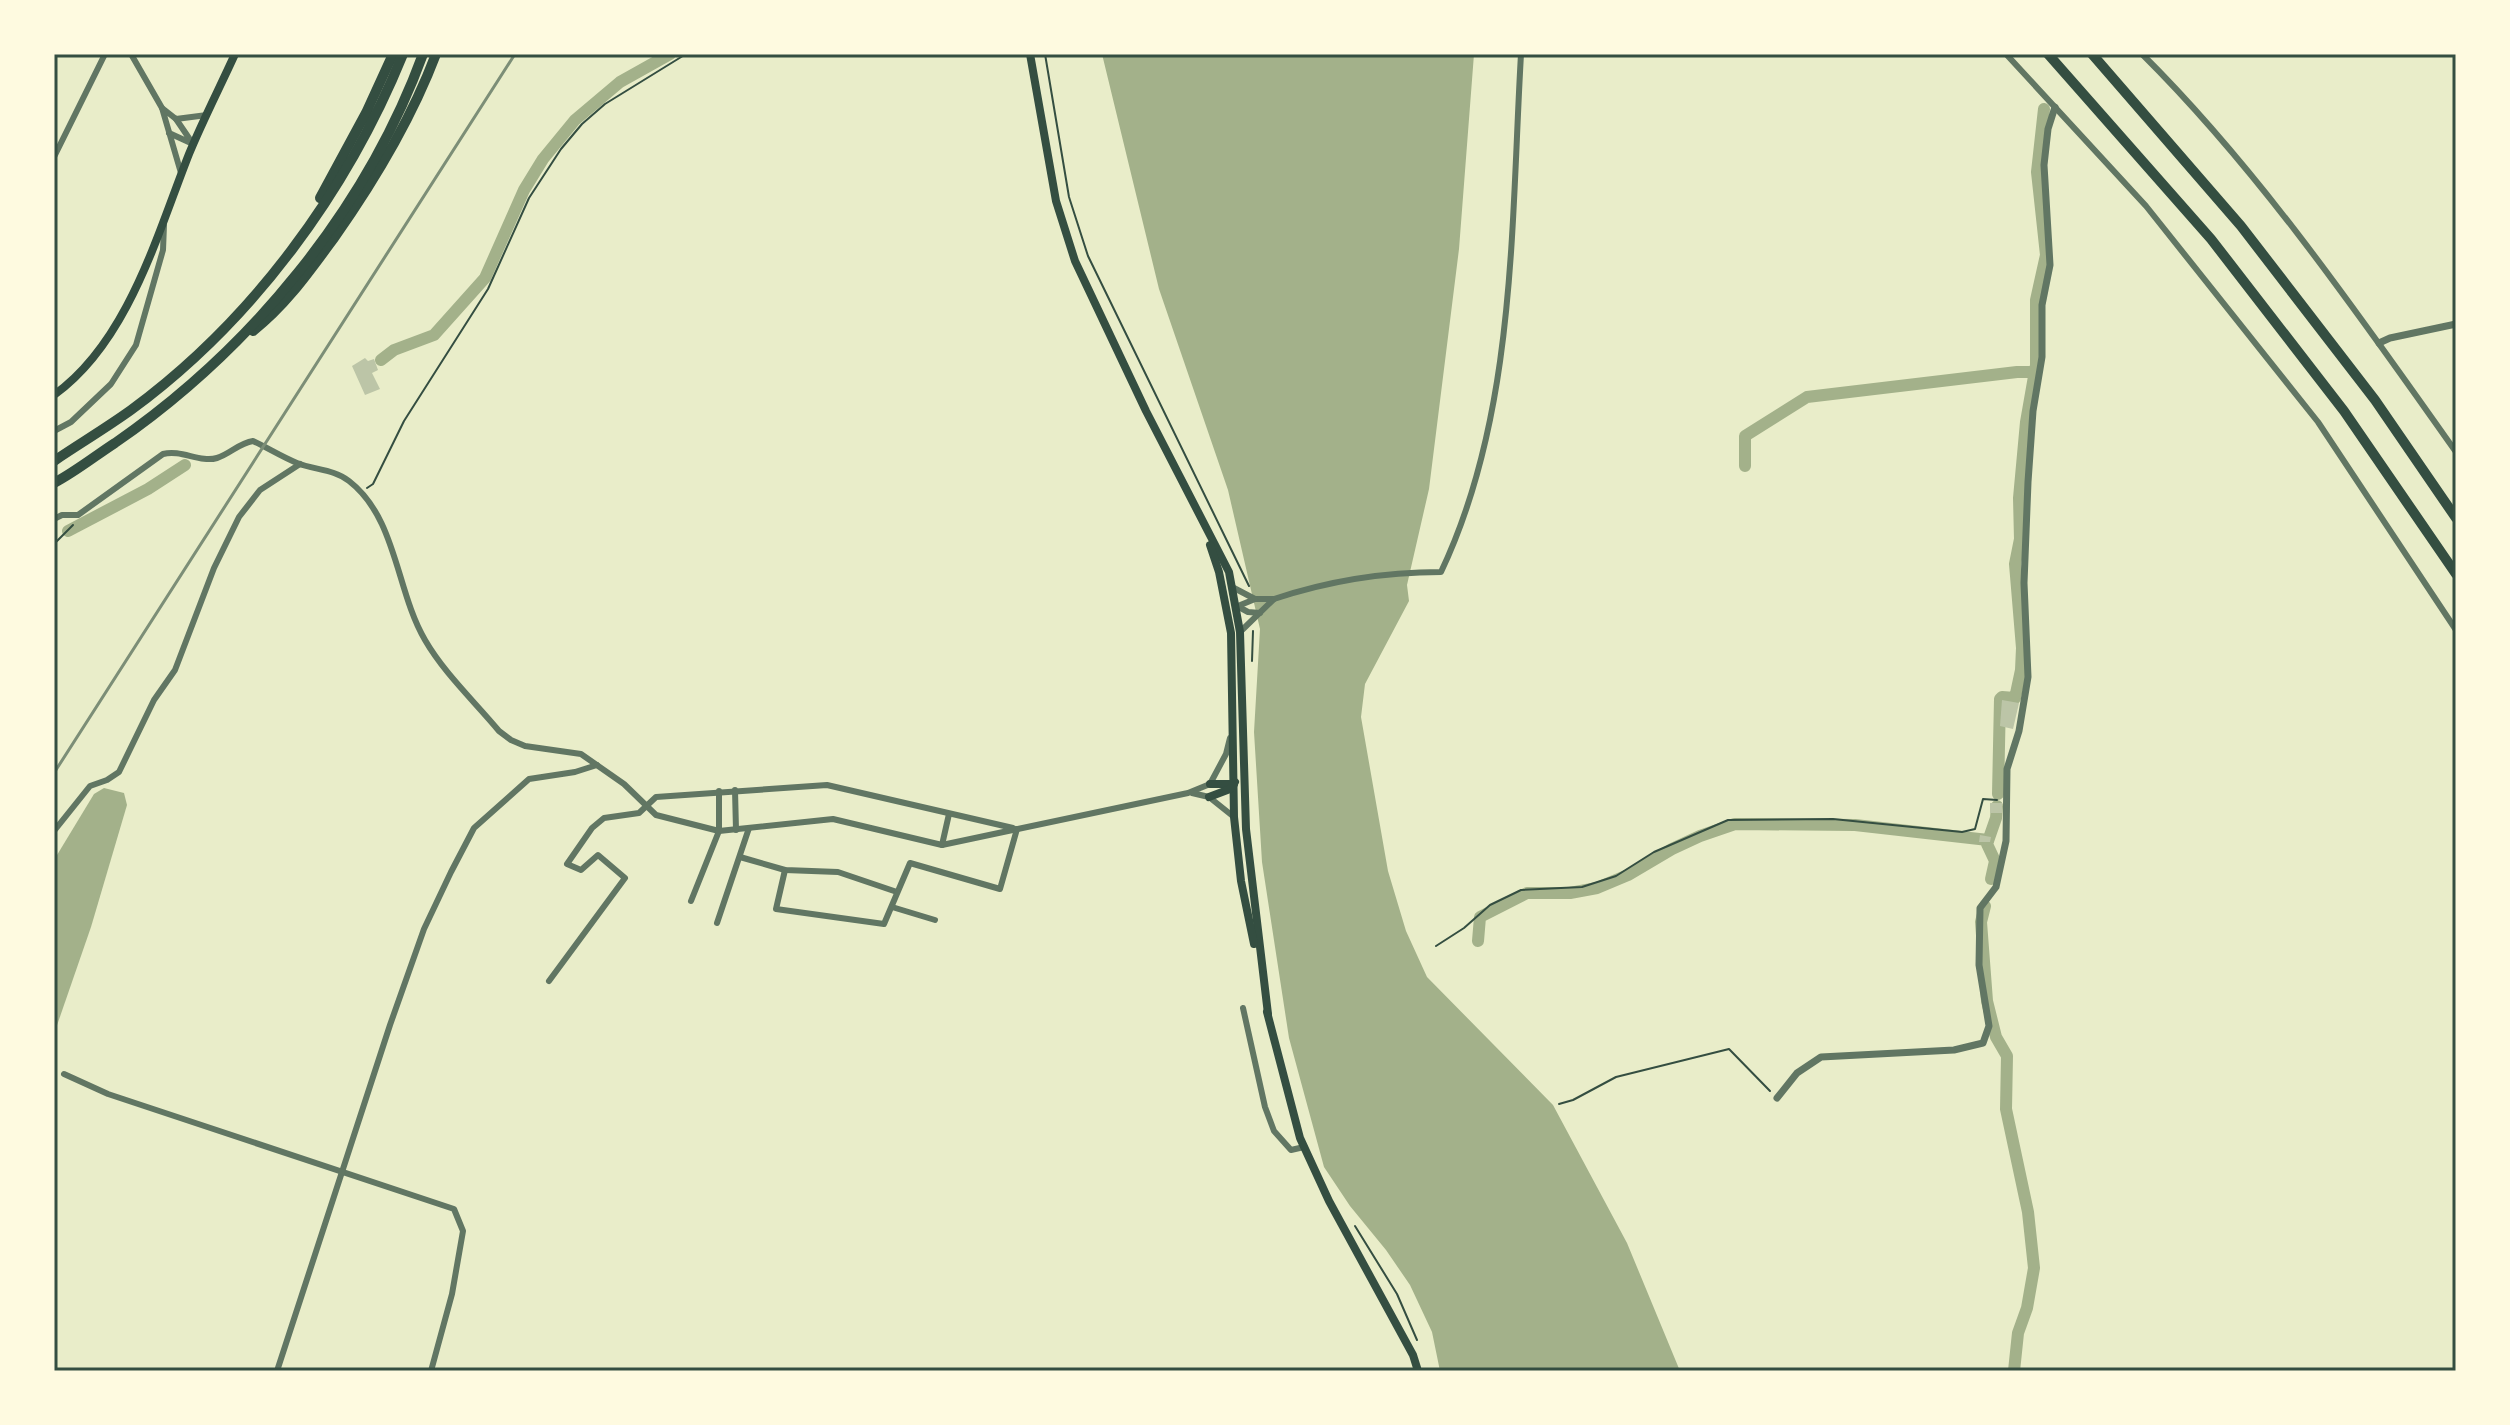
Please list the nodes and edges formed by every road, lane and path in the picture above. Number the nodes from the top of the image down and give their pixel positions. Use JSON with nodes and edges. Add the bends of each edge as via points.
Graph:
{"nodes":[{"id":1,"x":105,"y":54,"type":"edge"},
{"id":2,"x":131,"y":54,"type":"edge"},
{"id":3,"x":235,"y":54,"type":"edge"},
{"id":4,"x":393,"y":54,"type":"edge"},
{"id":5,"x":403,"y":54,"type":"edge"},
{"id":6,"x":423,"y":54,"type":"edge"},
{"id":7,"x":436,"y":54,"type":"edge"},
{"id":8,"x":686,"y":54,"type":"edge"},
{"id":9,"x":1030,"y":54,"type":"edge"},
{"id":10,"x":1045,"y":54,"type":"edge"},
{"id":11,"x":1521,"y":54,"type":"edge"},
{"id":12,"x":2006,"y":54,"type":"edge"},
{"id":13,"x":2048,"y":54,"type":"edge"},
{"id":14,"x":2092,"y":54,"type":"edge"},
{"id":15,"x":2142,"y":54,"type":"edge"},
{"id":16,"x":2055,"y":107,"type":"junction"},
{"id":17,"x":162,"y":108,"type":"junction"},
{"id":18,"x":207,"y":115,"type":"junction"},
{"id":19,"x":176,"y":119,"type":"junction"},
{"id":20,"x":169,"y":133,"type":"junction"},
{"id":21,"x":193,"y":144,"type":"junction"},
{"id":22,"x":54,"y":157,"type":"edge"},
{"id":23,"x":181,"y":174,"type":"junction"},
{"id":24,"x":165,"y":216,"type":"junction"},
{"id":25,"x":283,"y":260,"type":"junction"},
{"id":26,"x":2456,"y":324,"type":"edge"},
{"id":27,"x":2379,"y":343,"type":"junction"},
{"id":28,"x":226,"y":352,"type":"junction"},
{"id":29,"x":54,"y":395,"type":"edge"},
{"id":30,"x":54,"y":431,"type":"edge"},
{"id":31,"x":2456,"y":452,"type":"edge"},
{"id":32,"x":54,"y":461,"type":"edge"},
{"id":33,"x":300,"y":464,"type":"junction"},
{"id":34,"x":54,"y":483,"type":"edge"},
{"id":35,"x":361,"y":493,"type":"junction"},
{"id":36,"x":78,"y":515,"type":"junction"},
{"id":37,"x":2456,"y":518,"type":"edge"},
{"id":38,"x":54,"y":519,"type":"edge"},
{"id":39,"x":1204,"y":526,"type":"junction"},
{"id":40,"x":54,"y":544,"type":"edge"},
{"id":41,"x":1219,"y":572,"type":"junction"},
{"id":42,"x":2456,"y":574,"type":"edge"},
{"id":43,"x":1234,"y":588,"type":"junction"},
{"id":44,"x":1255,"y":599,"type":"junction"},
{"id":45,"x":1274,"y":599,"type":"junction"},
{"id":46,"x":1238,"y":606,"type":"junction"},
{"id":47,"x":1257,"y":616,"type":"junction"},
{"id":48,"x":2456,"y":630,"type":"edge"},
{"id":49,"x":1240,"y":632,"type":"junction"},
{"id":50,"x":1252,"y":660,"type":"dead end"},
{"id":51,"x":1232,"y":695,"type":"junction"},
{"id":52,"x":1243,"y":710,"type":"junction"},
{"id":53,"x":1233,"y":727,"type":"junction"},
{"id":54,"x":597,"y":765,"type":"junction"},
{"id":55,"x":1210,"y":784,"type":"junction"},
{"id":56,"x":1234,"y":784,"type":"junction"},
{"id":57,"x":735,"y":790,"type":"junction"},
{"id":58,"x":719,"y":791,"type":"junction"},
{"id":59,"x":1188,"y":793,"type":"junction"},
{"id":60,"x":1209,"y":797,"type":"junction"},
{"id":61,"x":2007,"y":800,"type":"junction"},
{"id":62,"x":645,"y":805,"type":"junction"},
{"id":63,"x":949,"y":814,"type":"junction"},
{"id":64,"x":1234,"y":817,"type":"junction"},
{"id":65,"x":1245,"y":824,"type":"junction"},
{"id":66,"x":749,"y":828,"type":"junction"},
{"id":67,"x":1017,"y":829,"type":"junction"},
{"id":68,"x":736,"y":830,"type":"junction"},
{"id":69,"x":54,"y":831,"type":"edge"},
{"id":70,"x":719,"y":831,"type":"junction"},
{"id":71,"x":942,"y":845,"type":"junction"},
{"id":72,"x":740,"y":857,"type":"junction"},
{"id":73,"x":785,"y":870,"type":"junction"},
{"id":74,"x":897,"y":892,"type":"junction"},
{"id":75,"x":691,"y":901,"type":"dead end"},
{"id":76,"x":892,"y":907,"type":"junction"},
{"id":77,"x":935,"y":920,"type":"dead end"},
{"id":78,"x":717,"y":923,"type":"dead end"},
{"id":79,"x":1436,"y":946,"type":"dead end"},
{"id":80,"x":549,"y":981,"type":"dead end"},
{"id":81,"x":1243,"y":1008,"type":"dead end"},
{"id":82,"x":1268,"y":1014,"type":"junction"},
{"id":83,"x":64,"y":1074,"type":"dead end"},
{"id":84,"x":1777,"y":1098,"type":"joint"},
{"id":85,"x":1559,"y":1104,"type":"dead end"},
{"id":86,"x":1304,"y":1147,"type":"junction"},
{"id":87,"x":343,"y":1173,"type":"junction"},
{"id":88,"x":1351,"y":1219,"type":"dead end"},
{"id":89,"x":1420,"y":1347,"type":"dead end"},
{"id":90,"x":277,"y":1371,"type":"edge"},
{"id":91,"x":431,"y":1371,"type":"edge"},
{"id":92,"x":1418,"y":1371,"type":"edge"}],
"edges":[{"from":1,"to":22,"type":"street"},
{"from":2,"to":17,"type":"street"},
{"from":3,"to":18,"type":"main road"},
{"from":4,"to":25,"type":"highway"},
{"from":5,"to":25,"type":"highway","via":[[352,158]]},
{"from":6,"to":28,"type":"highway","via":[[360,183],[301,270]]},
{"from":7,"to":28,"type":"highway","via":[[422,93],[370,188],[275,313]]},
{"from":8,"to":35,"type":"path","via":[[605,104],[561,149],[529,198],[488,289],[404,421],[373,484]]},
{"from":9,"to":39,"type":"main road","via":[[1056,201],[1075,261]]},
{"from":10,"to":44,"type":"path","via":[[1069,197],[1088,256]]},
{"from":11,"to":45,"type":"street","via":[[1499,367],[1473,491],[1454,544],[1441,572],[1318,585]]},
{"from":12,"to":16,"type":"street"},
{"from":13,"to":42,"type":"highway","via":[[2220,251],[2344,411]]},
{"from":14,"to":37,"type":"highway","via":[[2241,226],[2375,400]]},
{"from":15,"to":27,"type":"street","via":[[2267,197]]},
{"from":16,"to":48,"type":"street","via":[[2146,206],[2318,422]]},
{"from":16,"to":61,"type":"street","via":[[2044,165],[2050,265],[2028,482],[2028,677],[2007,769]]},
{"from":17,"to":19,"type":"street"},
{"from":17,"to":20,"type":"street"},
{"from":18,"to":19,"type":"street"},
{"from":18,"to":21,"type":"main road"},
{"from":19,"to":21,"type":"street"},
{"from":20,"to":21,"type":"street"},
{"from":20,"to":23,"type":"street"},
{"from":21,"to":23,"type":"main road"},
{"from":23,"to":24,"type":"main road"},
{"from":24,"to":29,"type":"main road","via":[[105,344]]},
{"from":24,"to":30,"type":"street","via":[[163,250],[136,345],[111,384]]},
{"from":25,"to":32,"type":"highway","via":[[180,368],[131,410]]},
{"from":26,"to":27,"type":"street"},
{"from":27,"to":31,"type":"street"},
{"from":28,"to":34,"type":"highway","via":[[156,415]]},
{"from":33,"to":35,"type":"street","via":[[340,475]]},
{"from":33,"to":36,"type":"street","via":[[253,441],[215,459],[174,451]]},
{"from":33,"to":69,"type":"street","via":[[260,490],[239,517],[175,670],[119,772],[90,786]]},
{"from":35,"to":54,"type":"street","via":[[385,535],[423,638],[499,731],[525,746],[581,754]]},
{"from":36,"to":38,"type":"street"},
{"from":36,"to":40,"type":"path"},
{"from":39,"to":41,"type":"main road"},
{"from":39,"to":43,"type":"main road"},
{"from":41,"to":46,"type":"street"},
{"from":41,"to":51,"type":"main road","via":[[1231,633]]},
{"from":43,"to":44,"type":"street"},
{"from":43,"to":46,"type":"main road"},
{"from":44,"to":45,"type":"street"},
{"from":44,"to":46,"type":"street"},
{"from":45,"to":47,"type":"street"},
{"from":46,"to":47,"type":"street"},
{"from":46,"to":49,"type":"main road"},
{"from":46,"to":51,"type":"street"},
{"from":47,"to":49,"type":"street"},
{"from":47,"to":50,"type":"path"},
{"from":49,"to":52,"type":"main road"},
{"from":51,"to":53,"type":"main road"},
{"from":52,"to":56,"type":"main road"},
{"from":52,"to":65,"type":"main road"},
{"from":53,"to":55,"type":"street"},
{"from":53,"to":56,"type":"main road"},
{"from":54,"to":62,"type":"street"},
{"from":54,"to":87,"type":"street","via":[[529,779],[474,828],[424,929]]},
{"from":55,"to":56,"type":"main road"},
{"from":55,"to":59,"type":"street"},
{"from":56,"to":60,"type":"main road"},
{"from":56,"to":64,"type":"main road"},
{"from":56,"to":65,"type":"main road"},
{"from":57,"to":58,"type":"street"},
{"from":57,"to":63,"type":"street","via":[[827,785]]},
{"from":57,"to":68,"type":"street"},
{"from":58,"to":62,"type":"street","via":[[656,797]]},
{"from":58,"to":70,"type":"street"},
{"from":59,"to":60,"type":"street"},
{"from":59,"to":67,"type":"street"},
{"from":60,"to":64,"type":"street"},
{"from":61,"to":79,"type":"path","via":[[1983,799],[1975,829],[1962,832],[1833,819],[1728,820],[1654,852],[1616,876],[1582,887],[1521,890],[1490,905]]},
{"from":61,"to":84,"type":"street","via":[[2006,841],[1996,887],[1980,908],[1979,965],[1989,1026],[1983,1043],[1954,1050],[1821,1057],[1797,1073]]},
{"from":62,"to":70,"type":"street","via":[[656,815]]},
{"from":62,"to":80,"type":"street","via":[[639,813],[604,818],[567,864],[581,870],[598,855],[625,878]]},
{"from":63,"to":67,"type":"street"},
{"from":63,"to":71,"type":"street"},
{"from":64,"to":82,"type":"main road"},
{"from":65,"to":82,"type":"main road"},
{"from":66,"to":68,"type":"street"},
{"from":66,"to":71,"type":"street","via":[[833,819]]},
{"from":66,"to":72,"type":"street"},
{"from":67,"to":71,"type":"street"},
{"from":67,"to":74,"type":"street","via":[[1000,889],[910,863]]},
{"from":68,"to":70,"type":"street"},
{"from":70,"to":75,"type":"street"},
{"from":72,"to":73,"type":"street"},
{"from":72,"to":78,"type":"street"},
{"from":73,"to":74,"type":"street","via":[[838,872]]},
{"from":73,"to":76,"type":"street","via":[[776,909],[884,924]]},
{"from":74,"to":76,"type":"street"},
{"from":76,"to":77,"type":"street"},
{"from":81,"to":86,"type":"street","via":[[1274,1131],[1291,1150]]},
{"from":82,"to":86,"type":"main road"},
{"from":83,"to":87,"type":"street","via":[[108,1094]]},
{"from":84,"to":85,"type":"path","via":[[1729,1049],[1616,1077]]},
{"from":86,"to":92,"type":"main road"},
{"from":87,"to":90,"type":"street"},
{"from":87,"to":91,"type":"street","via":[[454,1209],[463,1231]]},
{"from":88,"to":89,"type":"path","via":[[1397,1294]]}]}
